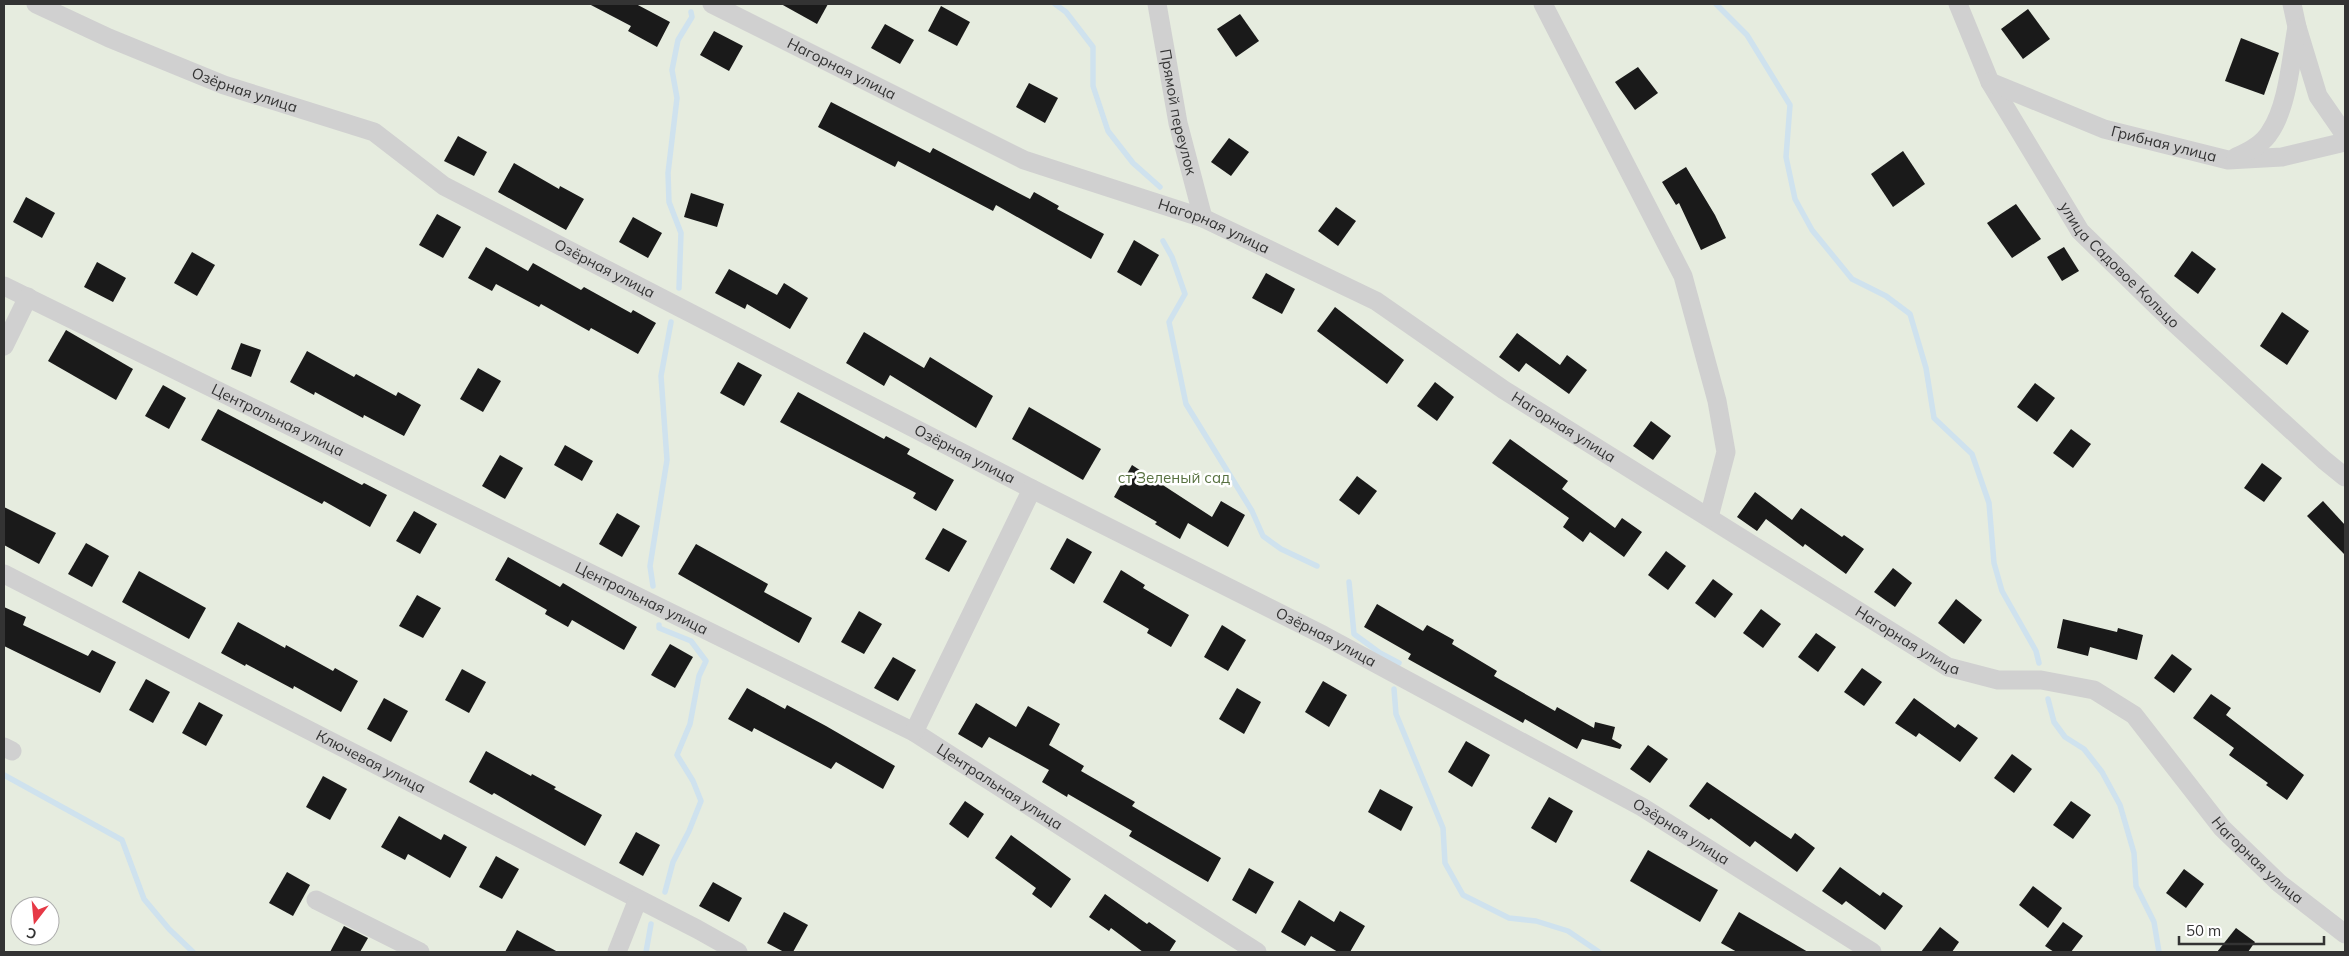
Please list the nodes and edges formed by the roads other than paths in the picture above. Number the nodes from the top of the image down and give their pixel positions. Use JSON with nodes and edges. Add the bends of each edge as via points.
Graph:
{"nodes":[{"id":1,"x":36,"y":4,"type":"edge"},
{"id":2,"x":712,"y":4,"type":"edge"},
{"id":3,"x":1157,"y":4,"type":"edge"},
{"id":4,"x":1543,"y":4,"type":"edge"},
{"id":5,"x":1958,"y":4,"type":"edge"},
{"id":6,"x":2292,"y":4,"type":"edge"},
{"id":7,"x":2297,"y":28,"type":"junction"},
{"id":8,"x":1990,"y":82,"type":"junction"},
{"id":9,"x":2345,"y":135,"type":"edge"},
{"id":10,"x":2345,"y":142,"type":"edge"},
{"id":11,"x":2228,"y":160,"type":"junction"},
{"id":12,"x":1203,"y":218,"type":"junction"},
{"id":13,"x":4,"y":286,"type":"edge"},
{"id":14,"x":28,"y":298,"type":"junction"},
{"id":15,"x":4,"y":346,"type":"edge"},
{"id":16,"x":2345,"y":477,"type":"edge"},
{"id":17,"x":1032,"y":489,"type":"junction"},
{"id":18,"x":1709,"y":517,"type":"junction"},
{"id":19,"x":4,"y":574,"type":"edge"},
{"id":20,"x":914,"y":732,"type":"junction"},
{"id":21,"x":638,"y":899,"type":"junction"},
{"id":22,"x":316,"y":900,"type":"dead end"},
{"id":23,"x":2345,"y":934,"type":"edge"},
{"id":24,"x":420,"y":952,"type":"edge"},
{"id":25,"x":617,"y":952,"type":"edge"},
{"id":26,"x":738,"y":952,"type":"edge"},
{"id":27,"x":1257,"y":952,"type":"edge"},
{"id":28,"x":1872,"y":952,"type":"edge"}],
"edges":[{"from":1,"to":17,"type":"street","name":"Озёрная улица","via":[[224,85],[374,132],[444,186]]},
{"from":2,"to":12,"type":"street","name":"Нагорная улица","via":[[1024,160]]},
{"from":3,"to":12,"type":"street","name":"Прямой переулок","via":[[1178,124]]},
{"from":4,"to":18,"type":"street","via":[[1683,276],[1717,401],[1726,452]]},
{"from":5,"to":8,"type":"street","name":"улица Садовое Кольцо"},
{"from":6,"to":7,"type":"street"},
{"from":7,"to":9,"type":"street","via":[[2318,96]]},
{"from":7,"to":11,"type":"street","via":[[2279,115],[2270,133],[2256,146]]},
{"from":8,"to":11,"type":"street","name":"Грибная улица","via":[[2104,129]]},
{"from":8,"to":16,"type":"street","name":"улица Садовое Кольцо","via":[[2080,231],[2177,326]]},
{"from":10,"to":11,"type":"street","name":"Грибная улица","via":[[2282,157]]},
{"from":12,"to":18,"type":"street","name":"Нагорная улица","via":[[1376,301],[1504,390]]},
{"from":13,"to":14,"type":"street","name":"Центральная улица"},
{"from":14,"to":15,"type":"street"},
{"from":14,"to":20,"type":"street","name":"Центральная улица"},
{"from":17,"to":20,"type":"street"},
{"from":17,"to":28,"type":"street","name":"Озёрная улица","via":[[1323,635],[1642,807]]},
{"from":18,"to":23,"type":"street","name":"Нагорная улица","via":[[1948,667],[1998,680],[2041,680],[2094,690],[2134,714],[2222,828],[2279,883]]},
{"from":19,"to":21,"type":"street","name":"Ключевая улица"},
{"from":20,"to":27,"type":"street","name":"Центральная улица"},
{"from":21,"to":25,"type":"street"},
{"from":21,"to":26,"type":"street","name":"Ключевая улица"},
{"from":22,"to":24,"type":"street"}]}
